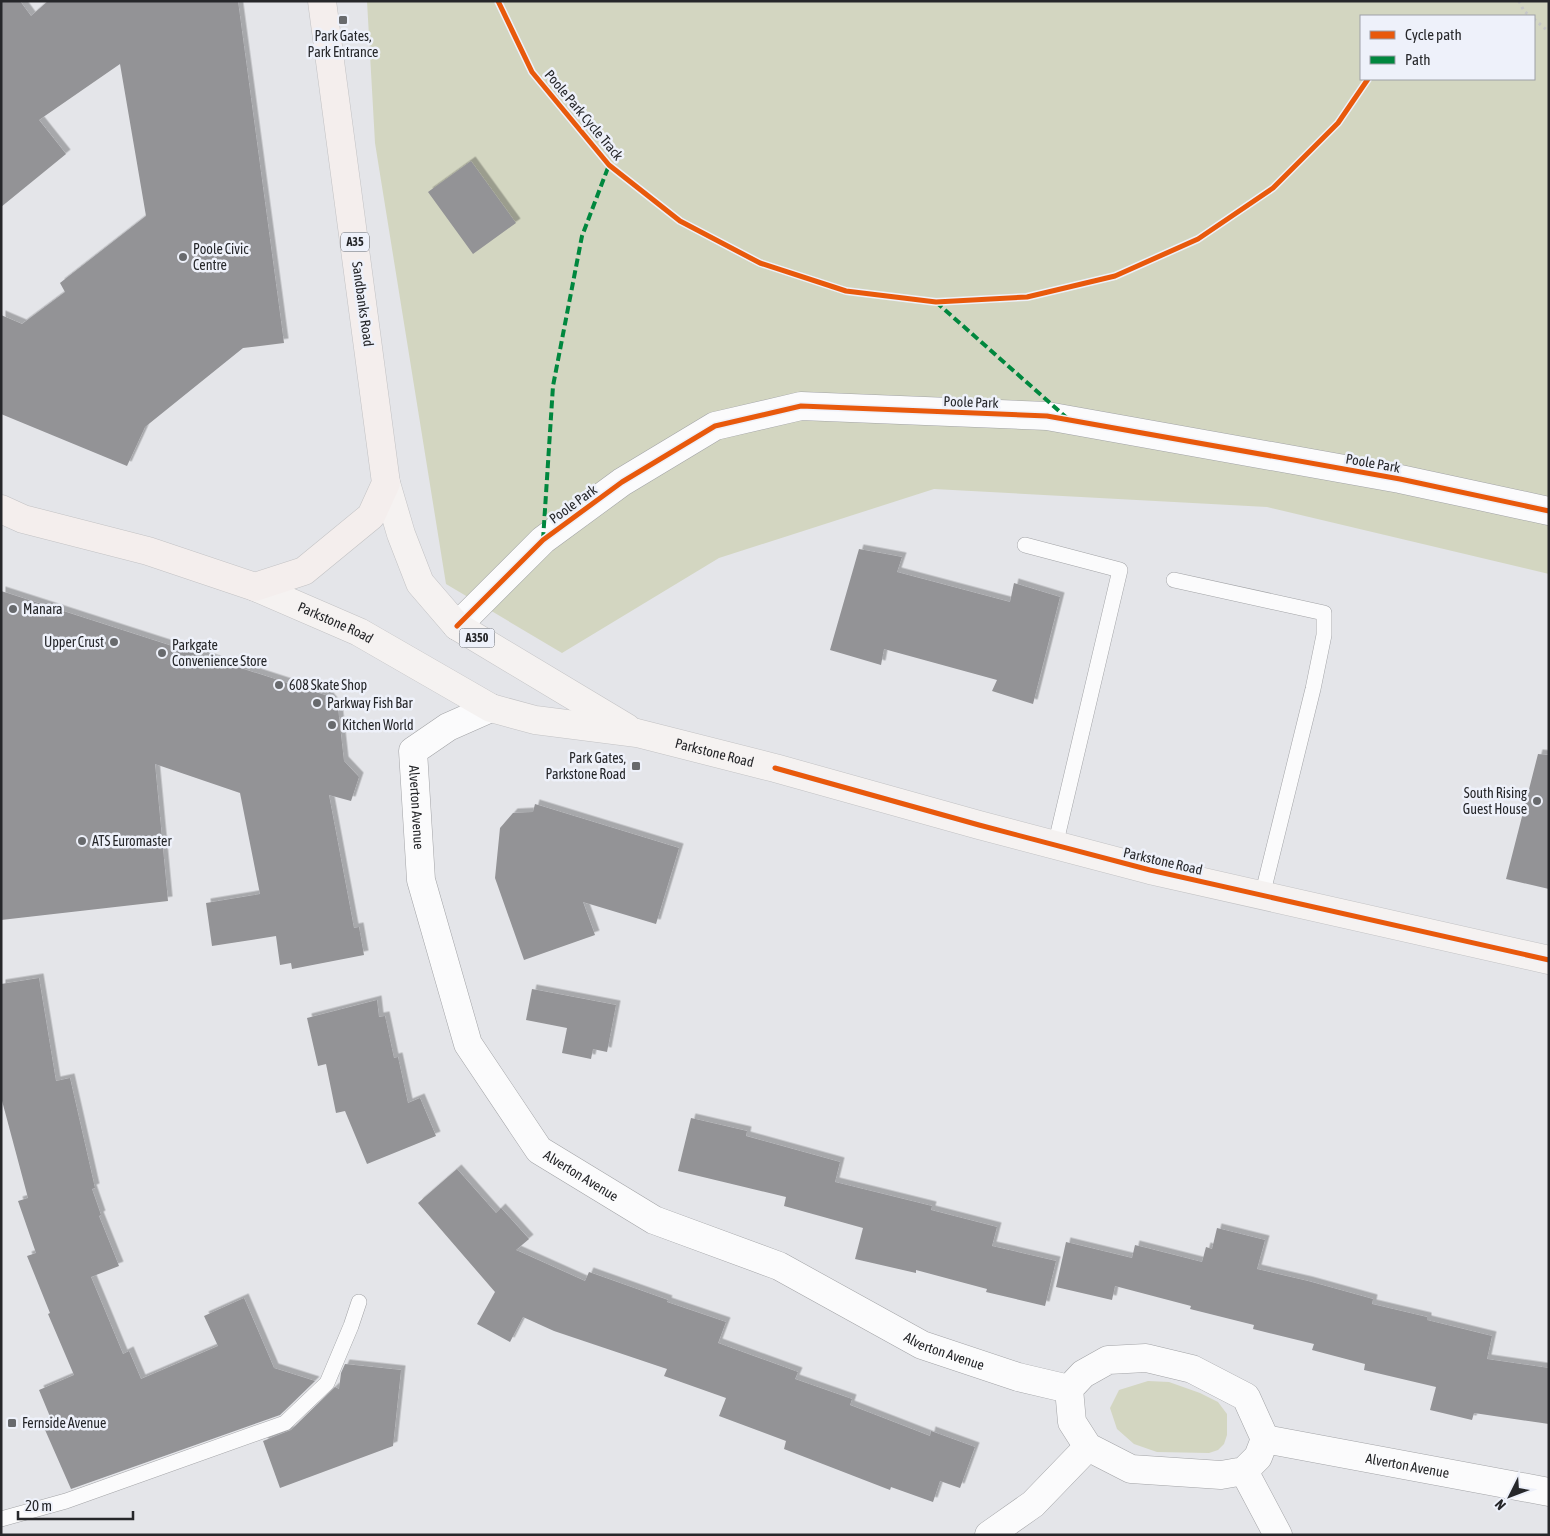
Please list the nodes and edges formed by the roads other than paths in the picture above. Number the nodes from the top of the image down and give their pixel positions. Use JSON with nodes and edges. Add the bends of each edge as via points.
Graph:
{"nodes":[{"id":1,"x":322,"y":1,"type":"edge"},
{"id":2,"x":386,"y":483,"type":"junction"},
{"id":3,"x":1549,"y":511,"type":"edge"},
{"id":4,"x":9,"y":515,"type":"edge"},
{"id":5,"x":1025,"y":545,"type":"dead end"},
{"id":6,"x":1174,"y":580,"type":"dead end"},
{"id":7,"x":255,"y":587,"type":"junction"},
{"id":8,"x":457,"y":626,"type":"junction"},
{"id":9,"x":491,"y":708,"type":"junction"},
{"id":10,"x":637,"y":734,"type":"junction"},
{"id":11,"x":1055,"y":846,"type":"junction"},
{"id":12,"x":1262,"y":896,"type":"junction"},
{"id":13,"x":1549,"y":960,"type":"edge"},
{"id":14,"x":359,"y":1302,"type":"dead end"},
{"id":15,"x":1069,"y":1389,"type":"junction"},
{"id":16,"x":1265,"y":1439,"type":"junction"},
{"id":17,"x":1088,"y":1447,"type":"junction"},
{"id":18,"x":1244,"y":1471,"type":"junction"},
{"id":19,"x":1549,"y":1492,"type":"edge"},
{"id":20,"x":1,"y":1519,"type":"edge"},
{"id":21,"x":990,"y":1535,"type":"edge"},
{"id":22,"x":1278,"y":1535,"type":"edge"}],
"edges":[{"from":1,"to":2,"type":"highway","name":"Sandbanks Road","number":"A35"},
{"from":2,"to":7,"type":"highway","via":[[371,516],[304,571]]},
{"from":2,"to":8,"type":"main road","name":"Parkstone Road","number":"A350","via":[[420,583]]},
{"from":3,"to":8,"type":"street","name":"Poole Park","via":[[1400,479],[1047,416],[801,406],[715,426],[622,482],[543,540]]},
{"from":4,"to":7,"type":"highway","name":"Parkstone Road","via":[[148,551]]},
{"from":5,"to":11,"type":"lane","via":[[1120,570]]},
{"from":6,"to":12,"type":"lane","via":[[1324,613],[1324,635],[1313,689]]},
{"from":7,"to":9,"type":"main road","name":"Parkstone Road","number":"A350","via":[[359,632]]},
{"from":8,"to":10,"type":"main road","name":"Parkstone Road","number":"A350"},
{"from":9,"to":10,"type":"main road","name":"Parkstone Road","number":"A350","via":[[535,720]]},
{"from":9,"to":15,"type":"street","name":"Alverton Avenue","via":[[448,727],[414,751],[421,880],[468,1044],[539,1150],[654,1220],[779,1266],[922,1345],[1018,1378]]},
{"from":10,"to":11,"type":"main road","name":"Parkstone Road","number":"A350","via":[[775,768]]},
{"from":11,"to":12,"type":"main road","name":"Parkstone Road","number":"A350"},
{"from":12,"to":13,"type":"main road","name":"Parkstone Road","number":"A350"},
{"from":14,"to":20,"type":"lane","via":[[327,1384],[285,1423],[66,1501]]},
{"from":15,"to":16,"type":"street","via":[[1083,1374],[1108,1360],[1146,1358],[1192,1368],[1246,1397]]},
{"from":15,"to":17,"type":"street","via":[[1072,1422]]},
{"from":16,"to":18,"type":"street","via":[[1258,1457]]},
{"from":16,"to":19,"type":"street","name":"Alverton Avenue"},
{"from":17,"to":18,"type":"street","via":[[1131,1468],[1221,1475]]},
{"from":17,"to":21,"type":"street","via":[[1033,1504]]},
{"from":18,"to":22,"type":"street"}]}
